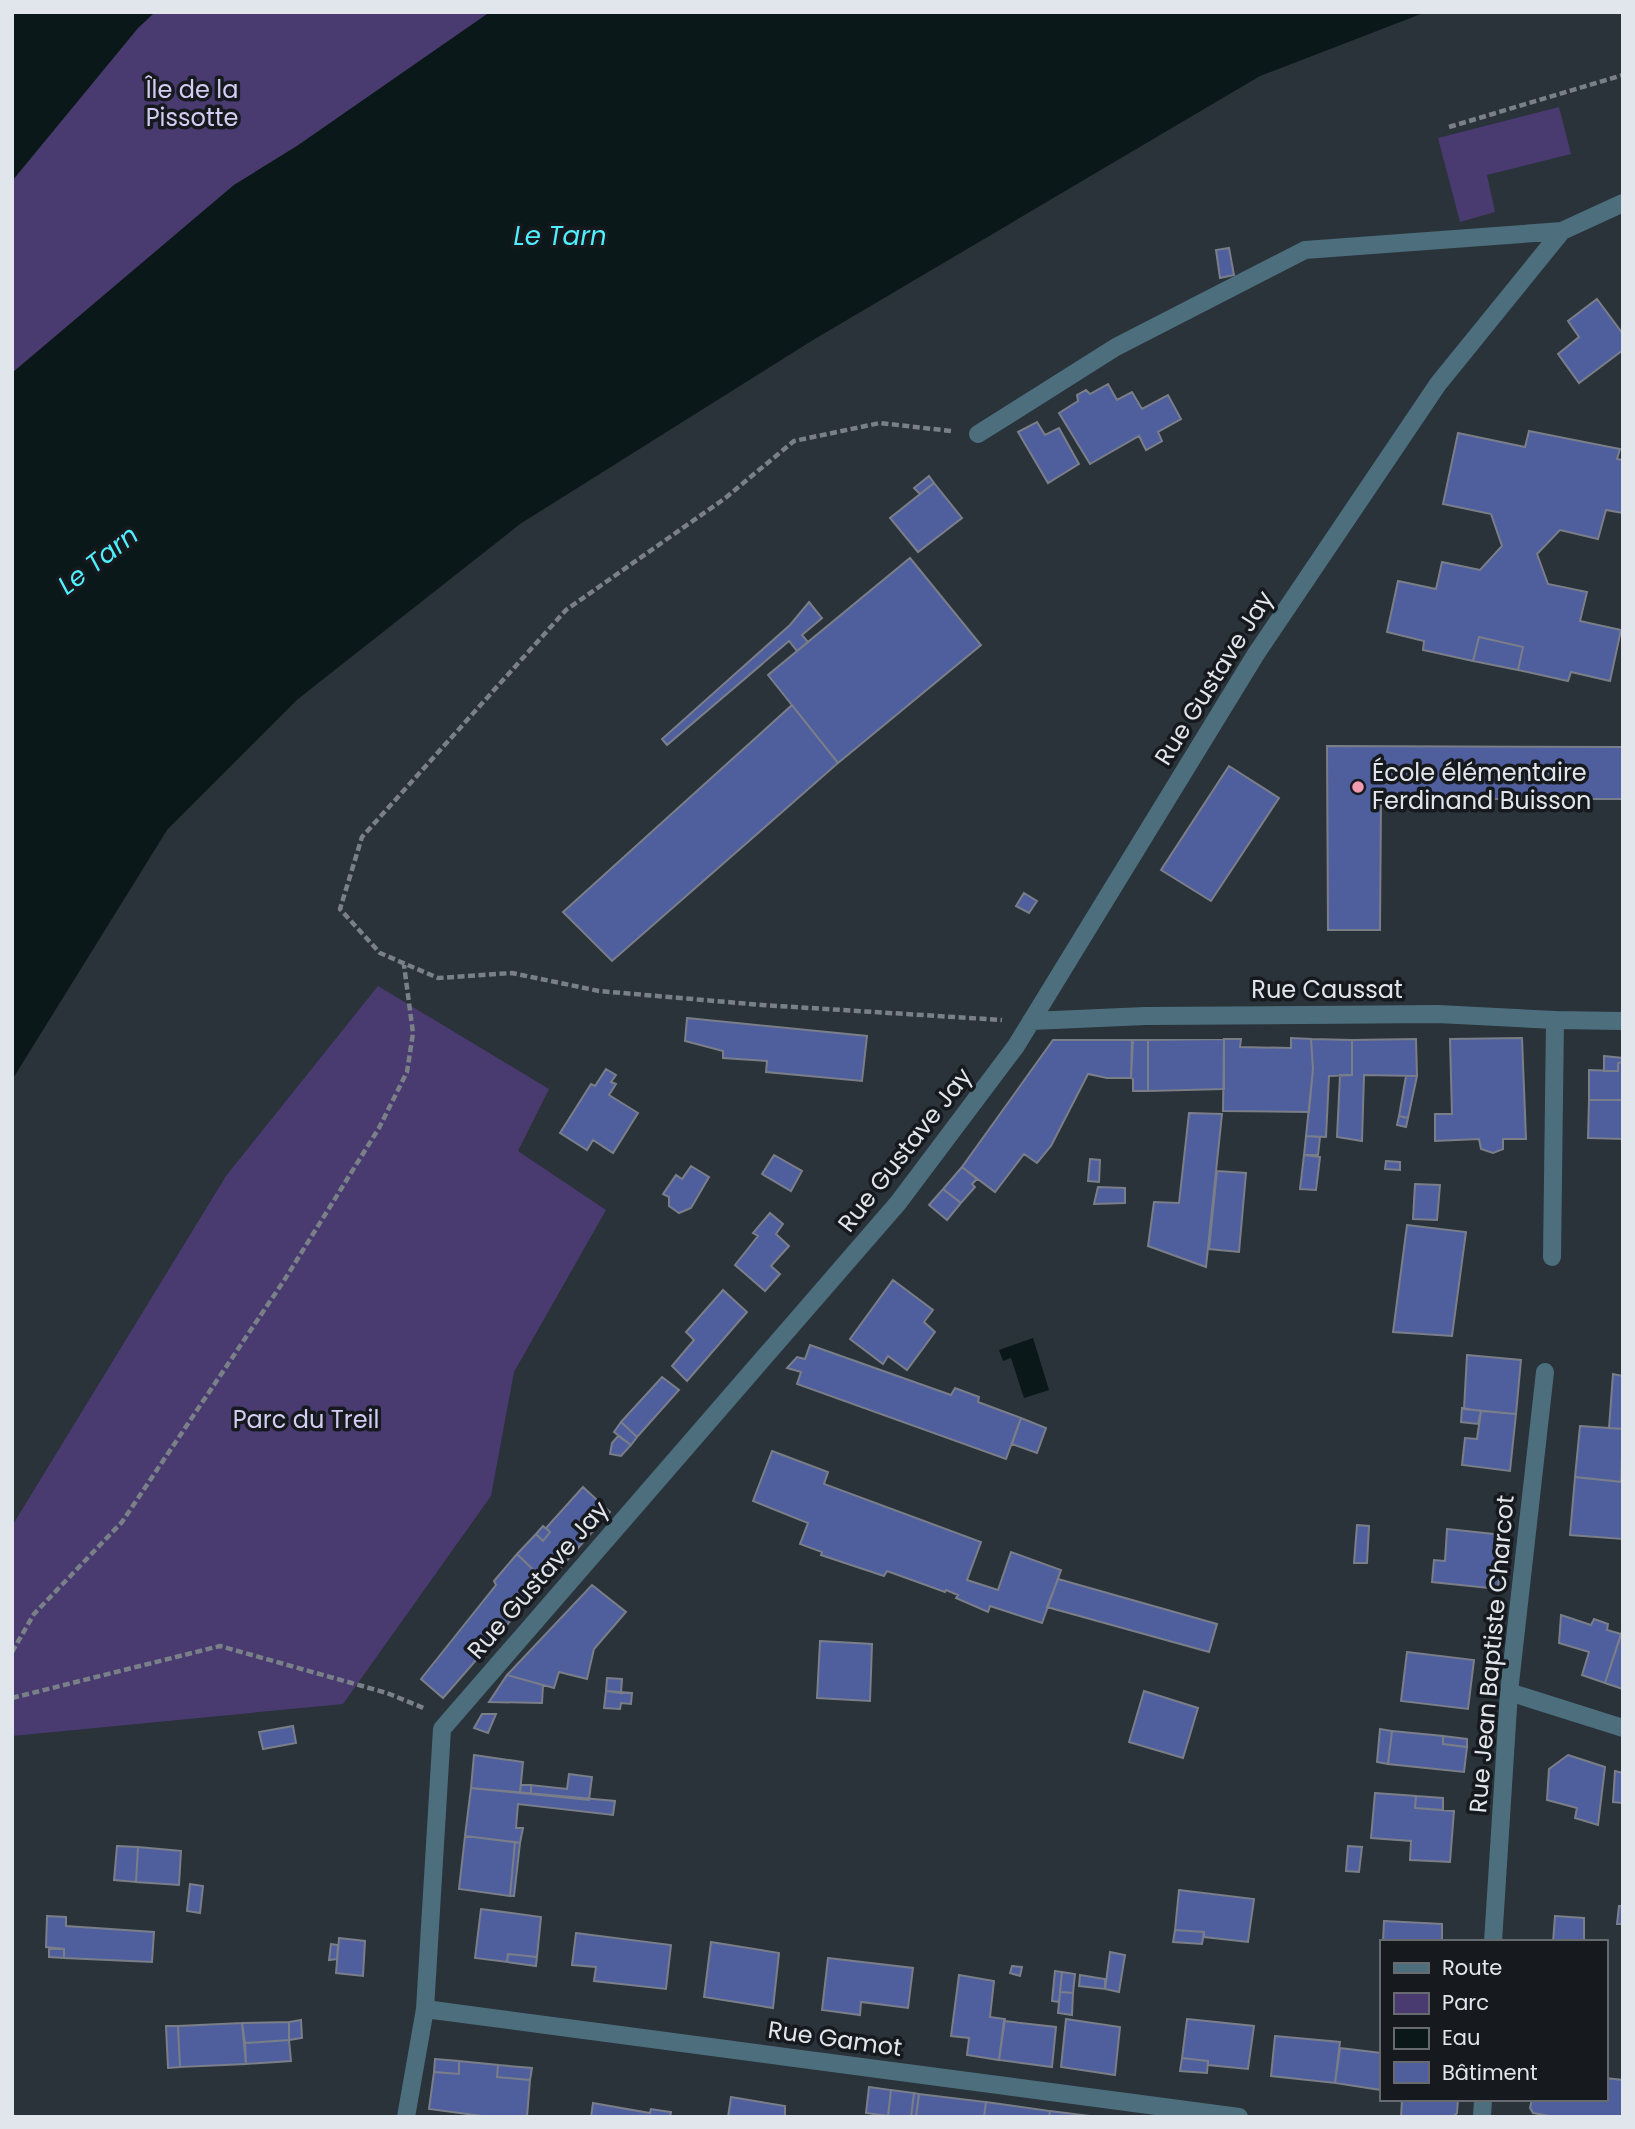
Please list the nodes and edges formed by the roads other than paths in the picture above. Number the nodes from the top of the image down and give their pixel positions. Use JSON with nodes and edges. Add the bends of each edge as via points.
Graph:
{"nodes":[{"id":1,"x":1623,"y":203,"type":"edge"},
{"id":2,"x":1562,"y":232,"type":"junction"},
{"id":3,"x":978,"y":435,"type":"road end"},
{"id":4,"x":1555,"y":1020,"type":"junction"},
{"id":5,"x":1031,"y":1021,"type":"junction"},
{"id":6,"x":1623,"y":1021,"type":"edge"},
{"id":7,"x":1552,"y":1257,"type":"dead end"},
{"id":8,"x":1545,"y":1371,"type":"dead end"},
{"id":9,"x":1509,"y":1692,"type":"junction"},
{"id":10,"x":1623,"y":1728,"type":"edge"},
{"id":11,"x":1493,"y":1940,"type":"edge"},
{"id":12,"x":425,"y":2009,"type":"junction"},
{"id":13,"x":405,"y":2117,"type":"edge"},
{"id":14,"x":1239,"y":2117,"type":"edge"}],
"edges":[{"from":1,"to":2,"type":"street"},
{"from":2,"to":3,"type":"street","via":[[1305,250],[1116,347]]},
{"from":2,"to":5,"type":"street","name":"Rue Gustave Jay","via":[[1438,384],[1256,654]]},
{"from":4,"to":5,"type":"street","name":"Rue Caussat","via":[[1438,1014]]},
{"from":4,"to":6,"type":"street","name":"Rue Caussat"},
{"from":4,"to":7,"type":"street"},
{"from":5,"to":12,"type":"street","name":"Rue Gustave Jay","via":[[898,1203],[442,1729]]},
{"from":8,"to":9,"type":"street","name":"Rue Jean Baptiste Charcot"},
{"from":9,"to":10,"type":"street"},
{"from":9,"to":11,"type":"street","name":"Rue Jean Baptiste Charcot"},
{"from":12,"to":13,"type":"street","name":"Rue Gustave Jay"},
{"from":12,"to":14,"type":"street","name":"Rue Gamot"}]}
